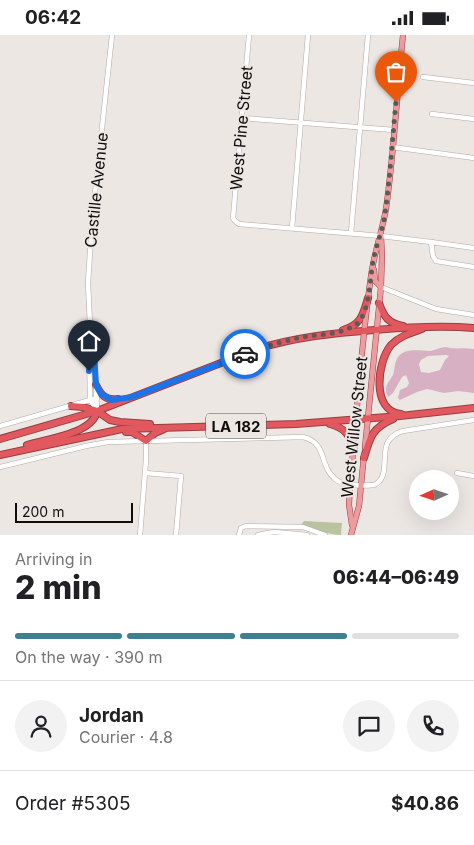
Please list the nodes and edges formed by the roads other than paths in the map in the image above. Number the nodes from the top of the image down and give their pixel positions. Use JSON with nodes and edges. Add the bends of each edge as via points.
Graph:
{"nodes":[{"id":1,"x":112,"y":35,"type":"edge"},
{"id":2,"x":249,"y":35,"type":"edge"},
{"id":3,"x":308,"y":35,"type":"edge"},
{"id":4,"x":368,"y":35,"type":"edge"},
{"id":5,"x":403,"y":35,"type":"edge"},
{"id":6,"x":424,"y":77,"type":"dead end"},
{"id":7,"x":474,"y":83,"type":"edge"},
{"id":8,"x":432,"y":113,"type":"dead end"},
{"id":9,"x":242,"y":118,"type":"junction"},
{"id":10,"x":474,"y":119,"type":"edge"},
{"id":11,"x":300,"y":121,"type":"junction"},
{"id":12,"x":360,"y":126,"type":"junction"},
{"id":13,"x":394,"y":130,"type":"junction"},
{"id":14,"x":392,"y":147,"type":"junction"},
{"id":15,"x":474,"y":158,"type":"edge"},
{"id":16,"x":292,"y":228,"type":"junction"},
{"id":17,"x":351,"y":233,"type":"junction"},
{"id":18,"x":381,"y":236,"type":"junction"},
{"id":19,"x":431,"y":242,"type":"junction"},
{"id":20,"x":474,"y":248,"type":"edge"},
{"id":21,"x":373,"y":259,"type":"junction"},
{"id":22,"x":474,"y":267,"type":"edge"},
{"id":23,"x":380,"y":287,"type":"junction"},
{"id":24,"x":368,"y":298,"type":"junction"},
{"id":25,"x":379,"y":303,"type":"junction"},
{"id":26,"x":474,"y":315,"type":"edge"},
{"id":27,"x":433,"y":326,"type":"junction"},
{"id":28,"x":412,"y":327,"type":"junction"},
{"id":29,"x":474,"y":329,"type":"edge"},
{"id":30,"x":376,"y":330,"type":"junction"},
{"id":31,"x":364,"y":331,"type":"junction"},
{"id":32,"x":332,"y":333,"type":"junction"},
{"id":33,"x":91,"y":345,"type":"junction"},
{"id":34,"x":96,"y":385,"type":"junction"},
{"id":35,"x":132,"y":397,"type":"junction"},
{"id":36,"x":94,"y":399,"type":"junction"},
{"id":37,"x":71,"y":406,"type":"junction"},
{"id":38,"x":86,"y":408,"type":"junction"},
{"id":39,"x":474,"y":408,"type":"edge"},
{"id":40,"x":97,"y":411,"type":"junction"},
{"id":41,"x":414,"y":415,"type":"junction"},
{"id":42,"x":80,"y":416,"type":"junction"},
{"id":43,"x":400,"y":416,"type":"junction"},
{"id":44,"x":368,"y":419,"type":"junction"},
{"id":45,"x":356,"y":420,"type":"junction"},
{"id":46,"x":474,"y":420,"type":"edge"},
{"id":47,"x":324,"y":422,"type":"junction"},
{"id":48,"x":0,"y":426,"type":"edge"},
{"id":49,"x":168,"y":427,"type":"junction"},
{"id":50,"x":206,"y":427,"type":"junction"},
{"id":51,"x":112,"y":431,"type":"junction"},
{"id":52,"x":0,"y":439,"type":"edge"},
{"id":53,"x":146,"y":441,"type":"junction"},
{"id":54,"x":354,"y":450,"type":"junction"},
{"id":55,"x":2,"y":454,"type":"edge"},
{"id":56,"x":364,"y":457,"type":"junction"},
{"id":57,"x":0,"y":467,"type":"edge"},
{"id":58,"x":145,"y":473,"type":"junction"},
{"id":59,"x":459,"y":473,"type":"edge"},
{"id":60,"x":474,"y":476,"type":"edge"},
{"id":61,"x":350,"y":484,"type":"junction"},
{"id":62,"x":361,"y":485,"type":"junction"},
{"id":63,"x":352,"y":525,"type":"junction"},
{"id":64,"x":308,"y":528,"type":"junction"},
{"id":65,"x":274,"y":529,"type":"junction"},
{"id":66,"x":140,"y":535,"type":"edge"},
{"id":67,"x":176,"y":535,"type":"edge"},
{"id":68,"x":239,"y":535,"type":"edge"},
{"id":69,"x":258,"y":535,"type":"edge"},
{"id":70,"x":306,"y":535,"type":"edge"},
{"id":71,"x":325,"y":535,"type":"edge"},
{"id":72,"x":351,"y":535,"type":"edge"}],
"edges":[{"from":1,"to":33,"type":"street","name":"Castille Avenue","via":[[91,235],[88,283]]},
{"from":2,"to":9,"type":"street","name":"West Pine Street"},
{"from":3,"to":11,"type":"street"},
{"from":4,"to":12,"type":"street"},
{"from":5,"to":13,"type":"main road"},
{"from":6,"to":7,"type":"street"},
{"from":8,"to":10,"type":"street"},
{"from":9,"to":11,"type":"street"},
{"from":9,"to":16,"type":"street","name":"West Pine Street","via":[[233,218],[239,224]]},
{"from":11,"to":12,"type":"street"},
{"from":11,"to":16,"type":"street"},
{"from":12,"to":13,"type":"street"},
{"from":12,"to":17,"type":"street"},
{"from":13,"to":14,"type":"main road"},
{"from":14,"to":15,"type":"street"},
{"from":14,"to":18,"type":"main road"},
{"from":16,"to":17,"type":"street"},
{"from":17,"to":18,"type":"street"},
{"from":18,"to":19,"type":"street"},
{"from":18,"to":21,"type":"main road","name":"West Willow Street"},
{"from":18,"to":23,"type":"main road","name":"West Willow Street"},
{"from":19,"to":20,"type":"street"},
{"from":19,"to":22,"type":"street","via":[[436,261]]},
{"from":21,"to":23,"type":"main road","via":[[375,281]]},
{"from":21,"to":24,"type":"main road","name":"West Willow Street"},
{"from":23,"to":25,"type":"main road","name":"West Willow Street"},
{"from":23,"to":26,"type":"street","via":[[436,309]]},
{"from":24,"to":31,"type":"main road","name":"West Willow Street"},
{"from":24,"to":32,"type":"highway","via":[[357,324]]},
{"from":25,"to":28,"type":"highway","via":[[386,319],[393,324]]},
{"from":25,"to":30,"type":"main road","name":"West Willow Street"},
{"from":27,"to":28,"type":"highway"},
{"from":27,"to":29,"type":"highway"},
{"from":27,"to":41,"type":"highway","via":[[405,334],[390,347],[383,363],[380,393],[384,403],[398,414]]},
{"from":28,"to":30,"type":"highway"},
{"from":30,"to":31,"type":"highway"},
{"from":30,"to":44,"type":"main road","name":"West Willow Street"},
{"from":31,"to":32,"type":"highway"},
{"from":31,"to":45,"type":"main road","name":"West Willow Street"},
{"from":32,"to":35,"type":"highway","via":[[258,349]]},
{"from":33,"to":34,"type":"street","name":"Castille Avenue"},
{"from":33,"to":36,"type":"street","name":"Castille Avenue","via":[[89,371]]},
{"from":34,"to":35,"type":"highway","via":[[101,394],[112,400]]},
{"from":34,"to":36,"type":"street","name":"Castille Avenue"},
{"from":35,"to":40,"type":"highway"},
{"from":36,"to":37,"type":"street"},
{"from":36,"to":38,"type":"highway"},
{"from":36,"to":40,"type":"street","name":"Castille Avenue"},
{"from":37,"to":38,"type":"highway"},
{"from":37,"to":48,"type":"street"},
{"from":38,"to":40,"type":"highway"},
{"from":38,"to":42,"type":"highway"},
{"from":39,"to":41,"type":"highway","number":"LA 182"},
{"from":40,"to":42,"type":"highway"},
{"from":40,"to":50,"type":"highway","via":[[110,420],[120,422]]},
{"from":40,"to":55,"type":"highway","via":[[90,423],[80,430]]},
{"from":41,"to":43,"type":"highway","number":"LA 182"},
{"from":42,"to":52,"type":"highway"},
{"from":43,"to":44,"type":"highway","number":"LA 182"},
{"from":43,"to":56,"type":"highway","via":[[384,423],[371,435]]},
{"from":44,"to":45,"type":"highway","number":"LA 182"},
{"from":44,"to":56,"type":"main road","name":"West Willow Street"},
{"from":45,"to":47,"type":"highway","number":"LA 182"},
{"from":45,"to":54,"type":"main road","name":"West Willow Street"},
{"from":46,"to":62,"type":"street","via":[[394,434],[387,443],[382,478],[374,485]]},
{"from":47,"to":50,"type":"highway","number":"LA 182"},
{"from":47,"to":54,"type":"highway","via":[[341,427],[348,433]]},
{"from":49,"to":50,"type":"highway","number":"LA 182"},
{"from":49,"to":51,"type":"highway","number":"LA 182"},
{"from":49,"to":53,"type":"highway"},
{"from":51,"to":53,"type":"highway","via":[[132,432]]},
{"from":51,"to":55,"type":"highway","number":"LA 182"},
{"from":53,"to":57,"type":"street","via":[[96,444]]},
{"from":53,"to":58,"type":"street"},
{"from":53,"to":61,"type":"street","via":[[303,437],[316,443],[335,479]]},
{"from":54,"to":61,"type":"main road","name":"West Willow Street"},
{"from":56,"to":62,"type":"main road","name":"West Willow Street"},
{"from":58,"to":66,"type":"street"},
{"from":58,"to":67,"type":"street","via":[[181,476]]},
{"from":59,"to":60,"type":"street"},
{"from":61,"to":62,"type":"street"},
{"from":61,"to":63,"type":"main road","name":"West Willow Street"},
{"from":62,"to":63,"type":"main road","name":"West Willow Street","via":[[359,507]]},
{"from":63,"to":72,"type":"main road","name":"West Willow Street"},
{"from":64,"to":65,"type":"street"},
{"from":64,"to":70,"type":"street"},
{"from":64,"to":71,"type":"street"},
{"from":65,"to":68,"type":"street","via":[[246,526],[241,528]]},
{"from":65,"to":69,"type":"street"},
{"from":65,"to":70,"type":"street"}]}
